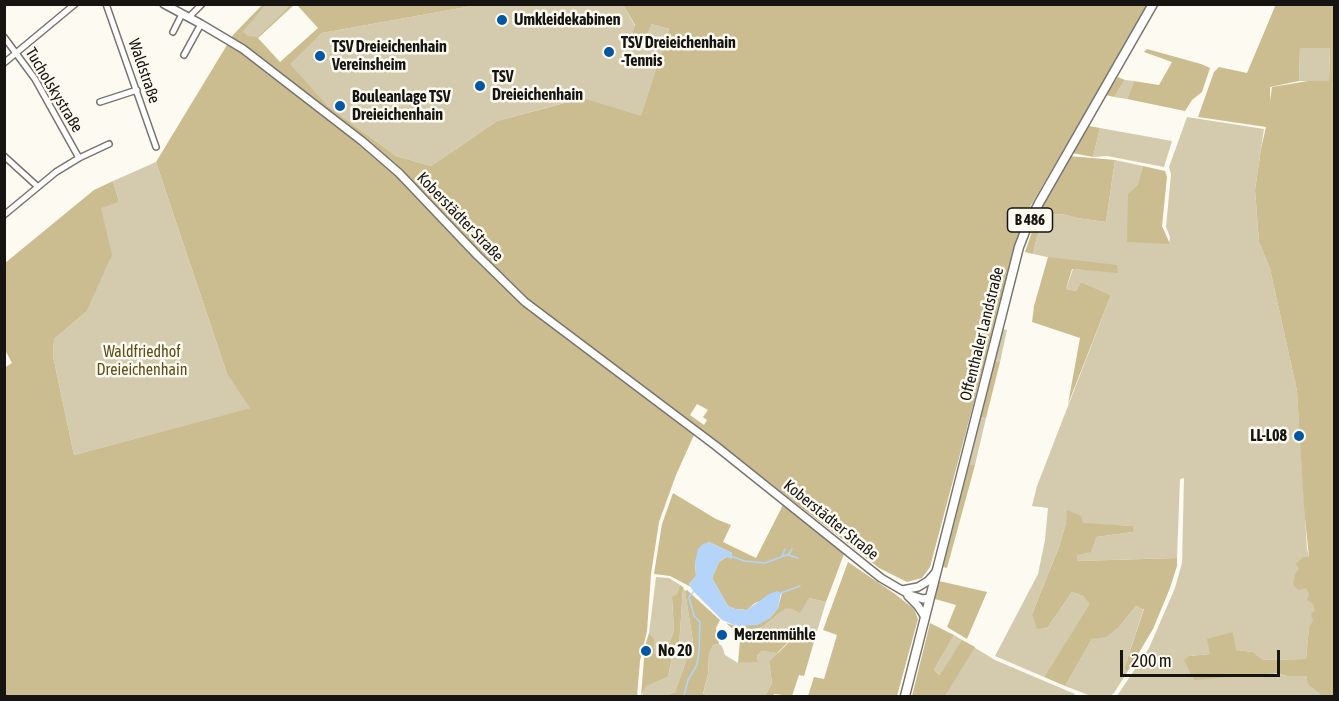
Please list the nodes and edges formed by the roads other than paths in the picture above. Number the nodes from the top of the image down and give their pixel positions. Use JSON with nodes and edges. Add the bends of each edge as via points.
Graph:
{"nodes":[{"id":1,"x":75,"y":4,"type":"edge"},
{"id":2,"x":106,"y":4,"type":"edge"},
{"id":3,"x":164,"y":4,"type":"edge"},
{"id":4,"x":202,"y":4,"type":"edge"},
{"id":5,"x":1153,"y":4,"type":"edge"},
{"id":6,"x":186,"y":16,"type":"junction"},
{"id":7,"x":201,"y":24,"type":"junction"},
{"id":8,"x":173,"y":32,"type":"dead end"},
{"id":9,"x":4,"y":37,"type":"edge"},
{"id":10,"x":17,"y":53,"type":"junction"},
{"id":11,"x":184,"y":55,"type":"dead end"},
{"id":12,"x":4,"y":63,"type":"edge"},
{"id":13,"x":137,"y":90,"type":"junction"},
{"id":14,"x":100,"y":102,"type":"dead end"},
{"id":15,"x":109,"y":144,"type":"dead end"},
{"id":16,"x":156,"y":147,"type":"dead end"},
{"id":17,"x":4,"y":156,"type":"edge"},
{"id":18,"x":79,"y":158,"type":"junction"},
{"id":19,"x":37,"y":186,"type":"junction"},
{"id":20,"x":4,"y":215,"type":"edge"},
{"id":21,"x":935,"y":573,"type":"junction"},
{"id":22,"x":902,"y":590,"type":"junction"},
{"id":23,"x":929,"y":598,"type":"junction"},
{"id":24,"x":925,"y":617,"type":"junction"},
{"id":25,"x":905,"y":696,"type":"edge"}],
"edges":[{"from":1,"to":10,"type":"street"},
{"from":2,"to":13,"type":"street","name":"Waldstraße"},
{"from":3,"to":6,"type":"street","name":"Koberstädter Straße"},
{"from":4,"to":6,"type":"street"},
{"from":5,"to":21,"type":"main road","name":"Offenthaler Landstraße","number":"B 486","via":[[1039,202],[1019,247]]},
{"from":6,"to":7,"type":"street","name":"Koberstädter Straße"},
{"from":6,"to":8,"type":"street"},
{"from":7,"to":11,"type":"street"},
{"from":7,"to":22,"type":"street","name":"Koberstädter Straße","via":[[243,49],[362,141],[399,173],[525,302],[716,446],[874,573]]},
{"from":9,"to":10,"type":"street","name":"Tucholskystraße"},
{"from":10,"to":12,"type":"street"},
{"from":10,"to":18,"type":"street","name":"Tucholskystraße"},
{"from":13,"to":14,"type":"street"},
{"from":13,"to":16,"type":"street","name":"Waldstraße"},
{"from":15,"to":18,"type":"street"},
{"from":17,"to":19,"type":"street"},
{"from":18,"to":19,"type":"street"},
{"from":19,"to":20,"type":"street"},
{"from":21,"to":22,"type":"street","via":[[918,587]]},
{"from":21,"to":23,"type":"main road","name":"Offenthaler Landstraße","number":"B 486"},
{"from":22,"to":23,"type":"street","via":[[918,591]]},
{"from":22,"to":24,"type":"street"},
{"from":23,"to":24,"type":"main road","name":"Offenthaler Landstraße","number":"B 486"},
{"from":24,"to":25,"type":"main road","name":"Offenthaler Landstraße","number":"B 486"}]}
